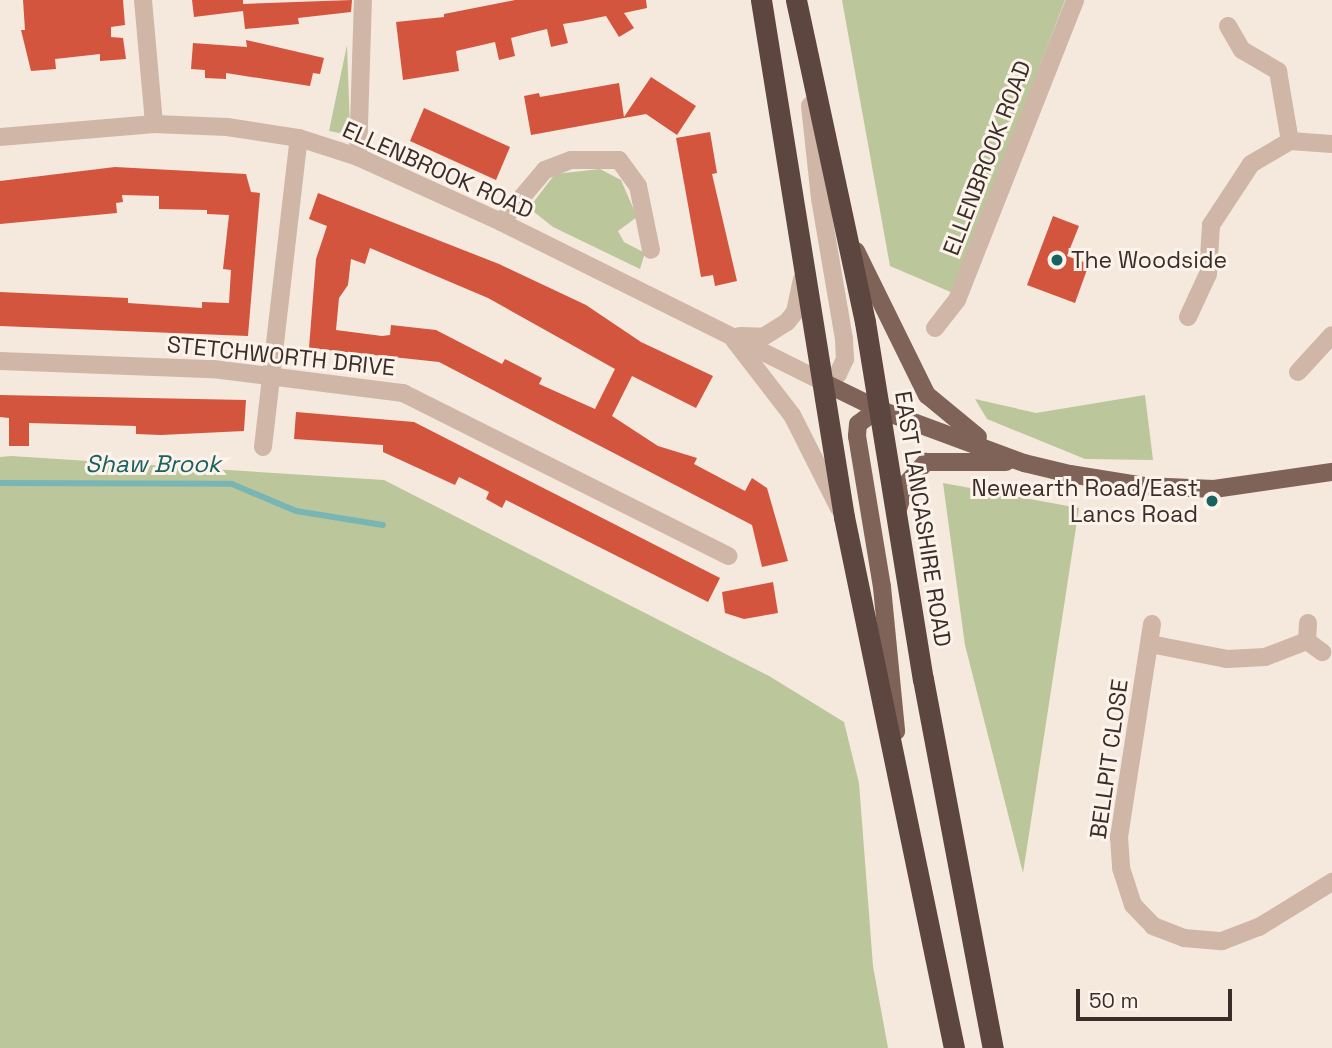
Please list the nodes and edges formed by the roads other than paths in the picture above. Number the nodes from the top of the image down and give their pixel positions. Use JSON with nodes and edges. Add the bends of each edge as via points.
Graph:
{"nodes":[{"id":1,"x":143,"y":0,"type":"edge"},
{"id":2,"x":363,"y":0,"type":"edge"},
{"id":3,"x":761,"y":0,"type":"edge"},
{"id":4,"x":796,"y":0,"type":"edge"},
{"id":5,"x":1075,"y":0,"type":"edge"},
{"id":6,"x":1228,"y":26,"type":"dead end"},
{"id":7,"x":803,"y":37,"type":"junction"},
{"id":8,"x":154,"y":124,"type":"junction"},
{"id":9,"x":0,"y":137,"type":"edge"},
{"id":10,"x":299,"y":138,"type":"junction"},
{"id":11,"x":1290,"y":141,"type":"junction"},
{"id":12,"x":1332,"y":144,"type":"edge"},
{"id":13,"x":358,"y":157,"type":"junction"},
{"id":14,"x":501,"y":222,"type":"junction"},
{"id":15,"x":846,"y":228,"type":"junction"},
{"id":16,"x":651,"y":250,"type":"dead end"},
{"id":17,"x":803,"y":277,"type":"junction"},
{"id":18,"x":1188,"y":317,"type":"dead end"},
{"id":19,"x":935,"y":328,"type":"dead end"},
{"id":20,"x":729,"y":335,"type":"junction"},
{"id":21,"x":1332,"y":335,"type":"edge"},
{"id":22,"x":0,"y":361,"type":"edge"},
{"id":23,"x":1298,"y":372,"type":"dead end"},
{"id":24,"x":270,"y":375,"type":"junction"},
{"id":25,"x":825,"y":383,"type":"junction"},
{"id":26,"x":878,"y":409,"type":"junction"},
{"id":27,"x":263,"y":447,"type":"dead end"},
{"id":28,"x":1024,"y":463,"type":"junction"},
{"id":29,"x":1332,"y":472,"type":"edge"},
{"id":30,"x":896,"y":514,"type":"junction"},
{"id":31,"x":844,"y":517,"type":"junction"},
{"id":32,"x":728,"y":556,"type":"dead end"},
{"id":33,"x":1152,"y":624,"type":"dead end"},
{"id":34,"x":1150,"y":643,"type":"junction"},
{"id":35,"x":1322,"y":652,"type":"dead end"},
{"id":36,"x":899,"y":765,"type":"junction"},
{"id":37,"x":1332,"y":882,"type":"edge"},
{"id":38,"x":954,"y":1048,"type":"edge"},
{"id":39,"x":993,"y":1048,"type":"edge"}],
"edges":[{"from":1,"to":8,"type":"street"},
{"from":2,"to":13,"type":"street"},
{"from":3,"to":17,"type":"highway"},
{"from":4,"to":7,"type":"highway","name":"EAST LANCASHIRE ROAD"},
{"from":5,"to":19,"type":"street","name":"ELLENBROOK ROAD","via":[[957,300]]},
{"from":6,"to":11,"type":"street","via":[[1242,50],[1278,71]]},
{"from":7,"to":15,"type":"highway","name":"EAST LANCASHIRE ROAD"},
{"from":7,"to":25,"type":"street","via":[[820,198],[844,339],[845,359],[838,374]]},
{"from":8,"to":9,"type":"street","name":"ELLENBROOK ROAD"},
{"from":8,"to":10,"type":"street","name":"ELLENBROOK ROAD"},
{"from":10,"to":13,"type":"street","name":"ELLENBROOK ROAD"},
{"from":10,"to":24,"type":"street"},
{"from":11,"to":12,"type":"street"},
{"from":11,"to":18,"type":"street","via":[[1251,164],[1211,225],[1209,274]]},
{"from":13,"to":14,"type":"street","name":"ELLENBROOK ROAD"},
{"from":14,"to":16,"type":"street","via":[[545,170],[571,160],[619,160],[638,186]]},
{"from":14,"to":20,"type":"street","name":"ELLENBROOK ROAD"},
{"from":15,"to":26,"type":"highway","name":"EAST LANCASHIRE ROAD"},
{"from":15,"to":28,"type":"main road","via":[[927,395],[963,429]]},
{"from":17,"to":20,"type":"street","via":[[795,312],[787,322],[763,337]]},
{"from":17,"to":25,"type":"highway"},
{"from":20,"to":25,"type":"street","name":"ELLENBROOK ROAD"},
{"from":20,"to":31,"type":"street","via":[[792,415]]},
{"from":21,"to":23,"type":"street"},
{"from":22,"to":24,"type":"street","name":"STETCHWORTH DRIVE"},
{"from":24,"to":27,"type":"street"},
{"from":24,"to":32,"type":"street","name":"STETCHWORTH DRIVE","via":[[403,393]]},
{"from":25,"to":26,"type":"main road"},
{"from":25,"to":31,"type":"highway"},
{"from":26,"to":28,"type":"main road"},
{"from":26,"to":30,"type":"highway","name":"EAST LANCASHIRE ROAD"},
{"from":26,"to":36,"type":"main road","via":[[858,424],[857,436],[883,600]]},
{"from":28,"to":29,"type":"main road","via":[[1177,489],[1291,481]]},
{"from":28,"to":30,"type":"main road","via":[[957,459],[926,463],[905,484]]},
{"from":30,"to":39,"type":"highway","name":"EAST LANCASHIRE ROAD","via":[[955,863]]},
{"from":31,"to":36,"type":"highway"},
{"from":33,"to":34,"type":"street","name":"BELLPIT CLOSE"},
{"from":34,"to":35,"type":"street","via":[[1227,659],[1265,657],[1307,632]]},
{"from":34,"to":37,"type":"street","name":"BELLPIT CLOSE","via":[[1119,837],[1121,868],[1133,905],[1153,926],[1184,938],[1222,941],[1259,927]]},
{"from":36,"to":38,"type":"highway"}]}
